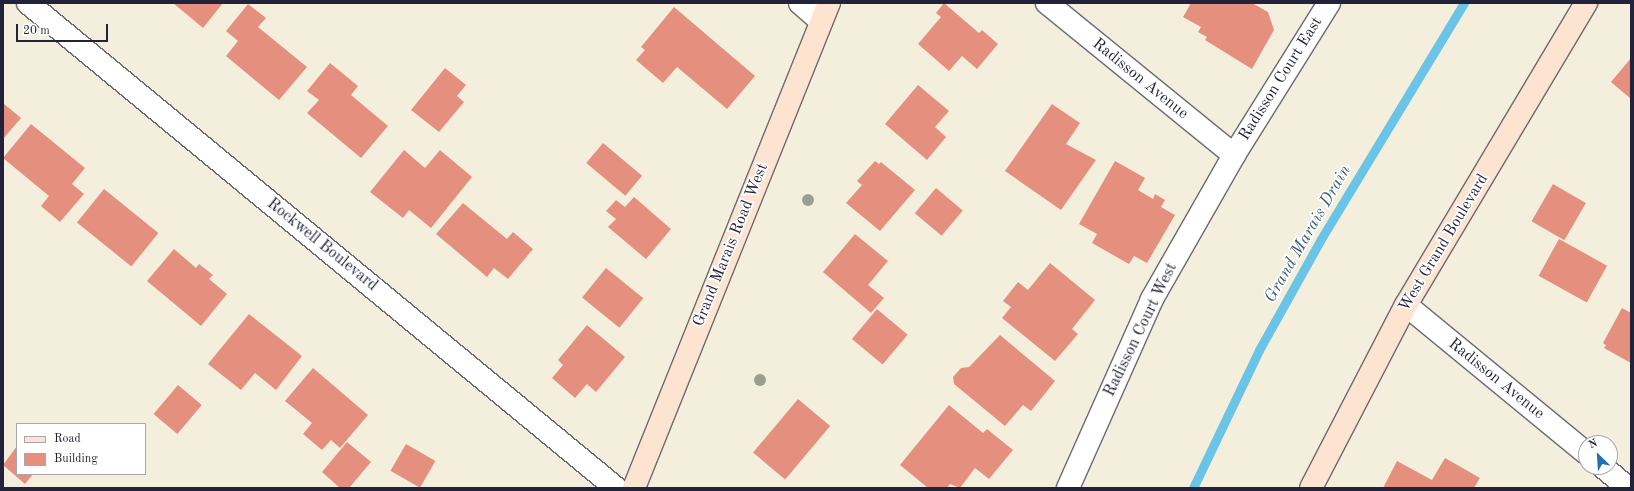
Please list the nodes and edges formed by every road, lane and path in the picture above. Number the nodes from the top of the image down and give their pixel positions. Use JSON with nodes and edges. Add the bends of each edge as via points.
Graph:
{"nodes":[{"id":1,"x":28,"y":3,"type":"edge"},
{"id":2,"x":800,"y":3,"type":"edge"},
{"id":3,"x":1047,"y":3,"type":"edge"},
{"id":4,"x":1329,"y":3,"type":"edge"},
{"id":5,"x":1586,"y":3,"type":"edge"},
{"id":6,"x":825,"y":12,"type":"edge"},
{"id":7,"x":1234,"y":155,"type":"junction"},
{"id":8,"x":1406,"y":305,"type":"junction"},
{"id":9,"x":1578,"y":446,"type":"edge"},
{"id":10,"x":1613,"y":475,"type":"edge"},
{"id":11,"x":616,"y":488,"type":"edge"},
{"id":12,"x":634,"y":488,"type":"edge"},
{"id":13,"x":1068,"y":488,"type":"edge"},
{"id":14,"x":1311,"y":488,"type":"edge"},
{"id":15,"x":1628,"y":488,"type":"edge"}],
"edges":[{"from":1,"to":11,"type":"street","name":"Rockwell Boulevard"},
{"from":2,"to":6,"type":"street"},
{"from":3,"to":7,"type":"street","name":"Radisson Avenue"},
{"from":4,"to":7,"type":"street","name":"Radisson Court East"},
{"from":5,"to":8,"type":"street","name":"West Grand Boulevard"},
{"from":6,"to":12,"type":"street","name":"Grand Marais Road West"},
{"from":7,"to":13,"type":"street","name":"Radisson Court West","via":[[1152,299]]},
{"from":8,"to":9,"type":"street","name":"Radisson Avenue"},
{"from":8,"to":14,"type":"street","name":"West Grand Boulevard"},
{"from":10,"to":15,"type":"street"}]}
